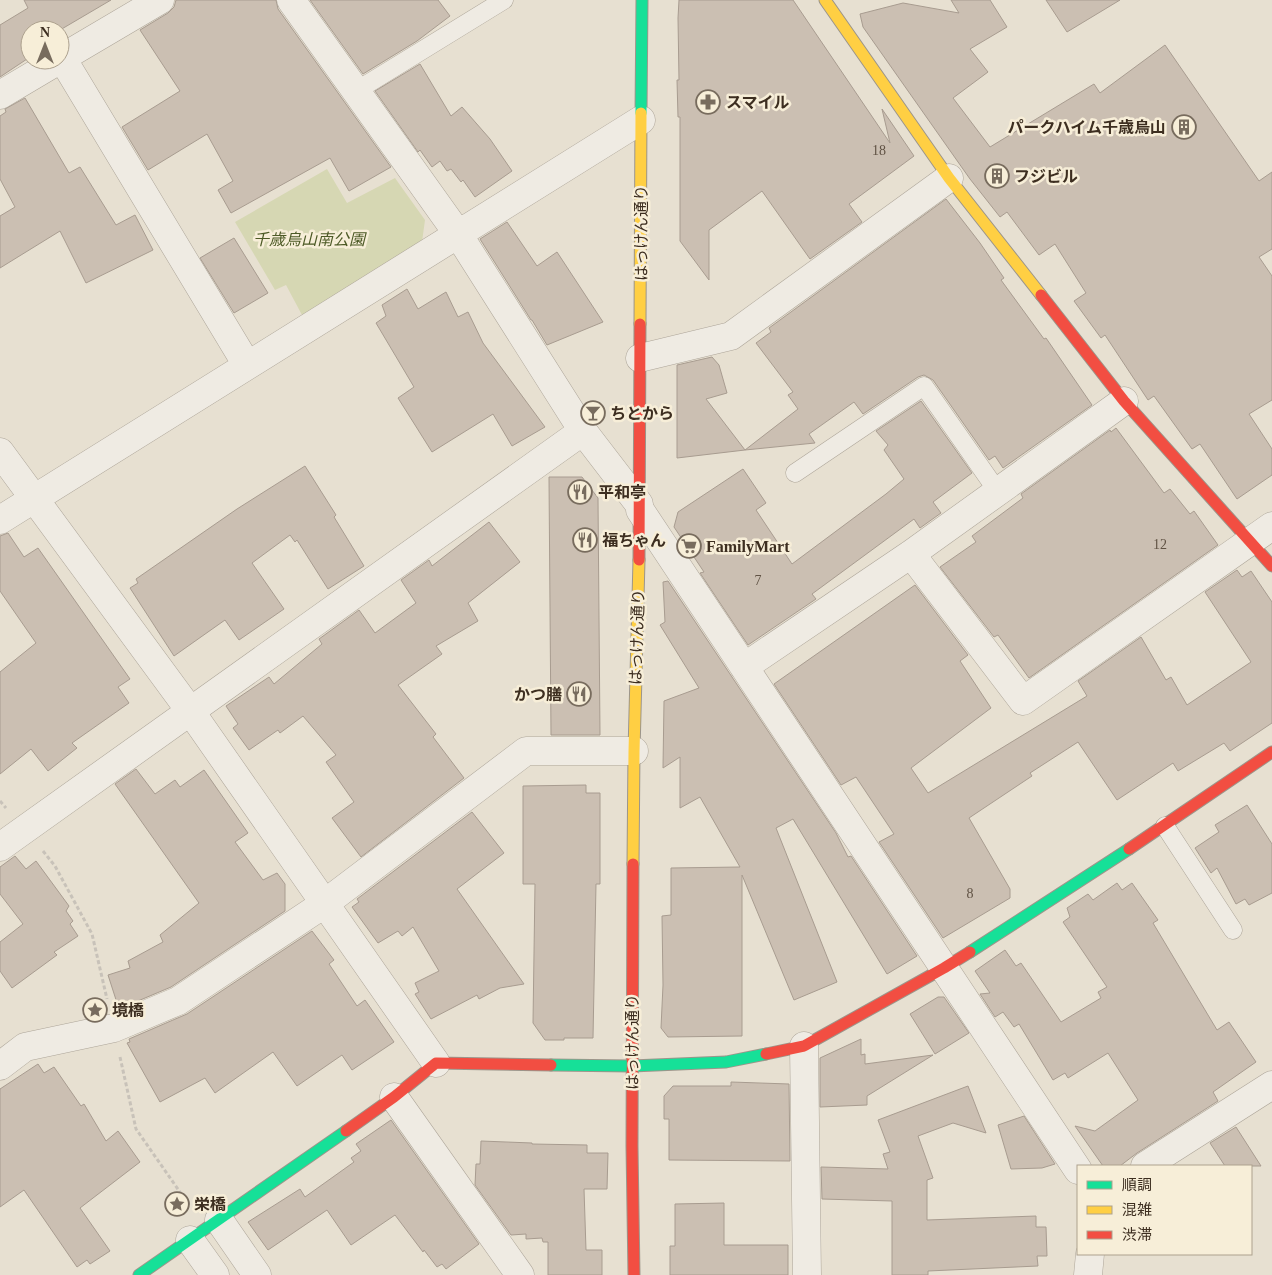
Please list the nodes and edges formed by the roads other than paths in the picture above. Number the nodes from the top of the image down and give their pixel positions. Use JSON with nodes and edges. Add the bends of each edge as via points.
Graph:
{"nodes":[{"id":1,"x":160,"y":0,"type":"edge"},
{"id":2,"x":292,"y":0,"type":"edge"},
{"id":3,"x":504,"y":0,"type":"edge"},
{"id":4,"x":642,"y":0,"type":"edge"},
{"id":5,"x":828,"y":0,"type":"edge"},
{"id":6,"x":70,"y":53,"type":"edge"},
{"id":7,"x":42,"y":70,"type":"edge"},
{"id":8,"x":67,"y":70,"type":"edge"},
{"id":9,"x":356,"y":91,"type":"junction"},
{"id":10,"x":0,"y":95,"type":"edge"},
{"id":11,"x":641,"y":120,"type":"junction"},
{"id":12,"x":949,"y":178,"type":"junction"},
{"id":13,"x":458,"y":234,"type":"junction"},
{"id":14,"x":640,"y":358,"type":"junction"},
{"id":15,"x":247,"y":365,"type":"junction"},
{"id":16,"x":1124,"y":401,"type":"junction"},
{"id":17,"x":583,"y":431,"type":"junction"},
{"id":18,"x":0,"y":452,"type":"edge"},
{"id":19,"x":795,"y":473,"type":"dead end"},
{"id":20,"x":998,"y":492,"type":"junction"},
{"id":21,"x":33,"y":498,"type":"junction"},
{"id":22,"x":640,"y":507,"type":"junction"},
{"id":23,"x":0,"y":520,"type":"edge"},
{"id":24,"x":1261,"y":533,"type":"edge"},
{"id":25,"x":911,"y":554,"type":"junction"},
{"id":26,"x":1272,"y":566,"type":"edge"},
{"id":27,"x":744,"y":667,"type":"junction"},
{"id":28,"x":191,"y":712,"type":"junction"},
{"id":29,"x":634,"y":752,"type":"junction"},
{"id":30,"x":1272,"y":752,"type":"edge"},
{"id":31,"x":1165,"y":826,"type":"junction"},
{"id":32,"x":0,"y":847,"type":"edge"},
{"id":33,"x":324,"y":904,"type":"junction"},
{"id":34,"x":1232,"y":930,"type":"dead end"},
{"id":35,"x":944,"y":968,"type":"junction"},
{"id":36,"x":804,"y":1046,"type":"junction"},
{"id":37,"x":436,"y":1063,"type":"junction"},
{"id":38,"x":0,"y":1066,"type":"edge"},
{"id":39,"x":632,"y":1066,"type":"junction"},
{"id":40,"x":1272,"y":1085,"type":"edge"},
{"id":41,"x":394,"y":1097,"type":"junction"},
{"id":42,"x":1147,"y":1165,"type":"edge"},
{"id":43,"x":1077,"y":1168,"type":"edge"},
{"id":44,"x":219,"y":1220,"type":"junction"},
{"id":45,"x":190,"y":1240,"type":"junction"},
{"id":46,"x":1090,"y":1255,"type":"edge"},
{"id":47,"x":139,"y":1275,"type":"edge"},
{"id":48,"x":215,"y":1275,"type":"edge"},
{"id":49,"x":257,"y":1275,"type":"edge"},
{"id":50,"x":520,"y":1275,"type":"edge"},
{"id":51,"x":634,"y":1275,"type":"edge"},
{"id":52,"x":807,"y":1275,"type":"edge"},
{"id":53,"x":1088,"y":1275,"type":"edge"}],
"edges":[{"from":1,"to":6,"type":"street"},
{"from":2,"to":9,"type":"street"},
{"from":3,"to":9,"type":"lane"},
{"from":4,"to":11,"type":"street","name":"はっけん通り"},
{"from":5,"to":12,"type":"street"},
{"from":7,"to":10,"type":"street"},
{"from":8,"to":15,"type":"street"},
{"from":9,"to":13,"type":"street"},
{"from":11,"to":13,"type":"street"},
{"from":11,"to":14,"type":"street","name":"はっけん通り"},
{"from":12,"to":14,"type":"street","via":[[731,336]]},
{"from":12,"to":16,"type":"street"},
{"from":13,"to":15,"type":"street"},
{"from":13,"to":17,"type":"street"},
{"from":14,"to":22,"type":"street","name":"はっけん通り"},
{"from":15,"to":21,"type":"street"},
{"from":16,"to":20,"type":"street"},
{"from":16,"to":24,"type":"street","via":[[1204,492]]},
{"from":17,"to":22,"type":"street"},
{"from":17,"to":28,"type":"street"},
{"from":18,"to":21,"type":"street"},
{"from":19,"to":20,"type":"lane","via":[[924,386]]},
{"from":20,"to":25,"type":"street"},
{"from":21,"to":23,"type":"street"},
{"from":21,"to":28,"type":"street"},
{"from":22,"to":27,"type":"street"},
{"from":22,"to":29,"type":"street","name":"はっけん通り"},
{"from":24,"to":25,"type":"street","via":[[1023,701]]},
{"from":24,"to":26,"type":"street"},
{"from":25,"to":27,"type":"street"},
{"from":27,"to":35,"type":"street"},
{"from":28,"to":32,"type":"street"},
{"from":28,"to":33,"type":"street"},
{"from":29,"to":33,"type":"street","via":[[526,751]]},
{"from":29,"to":39,"type":"street","name":"はっけん通り"},
{"from":30,"to":31,"type":"street"},
{"from":31,"to":34,"type":"lane"},
{"from":31,"to":35,"type":"street"},
{"from":33,"to":37,"type":"street"},
{"from":33,"to":38,"type":"street","via":[[178,1001],[114,1028],[25,1047]]},
{"from":35,"to":36,"type":"street"},
{"from":35,"to":43,"type":"street"},
{"from":36,"to":39,"type":"street","via":[[726,1062]]},
{"from":36,"to":52,"type":"street"},
{"from":37,"to":39,"type":"street"},
{"from":37,"to":41,"type":"street"},
{"from":39,"to":51,"type":"street","name":"はっけん通り"},
{"from":40,"to":42,"type":"street"},
{"from":41,"to":44,"type":"street"},
{"from":41,"to":50,"type":"street"},
{"from":44,"to":45,"type":"street"},
{"from":44,"to":49,"type":"street"},
{"from":45,"to":47,"type":"street"},
{"from":45,"to":48,"type":"street"},
{"from":46,"to":53,"type":"street"}]}
